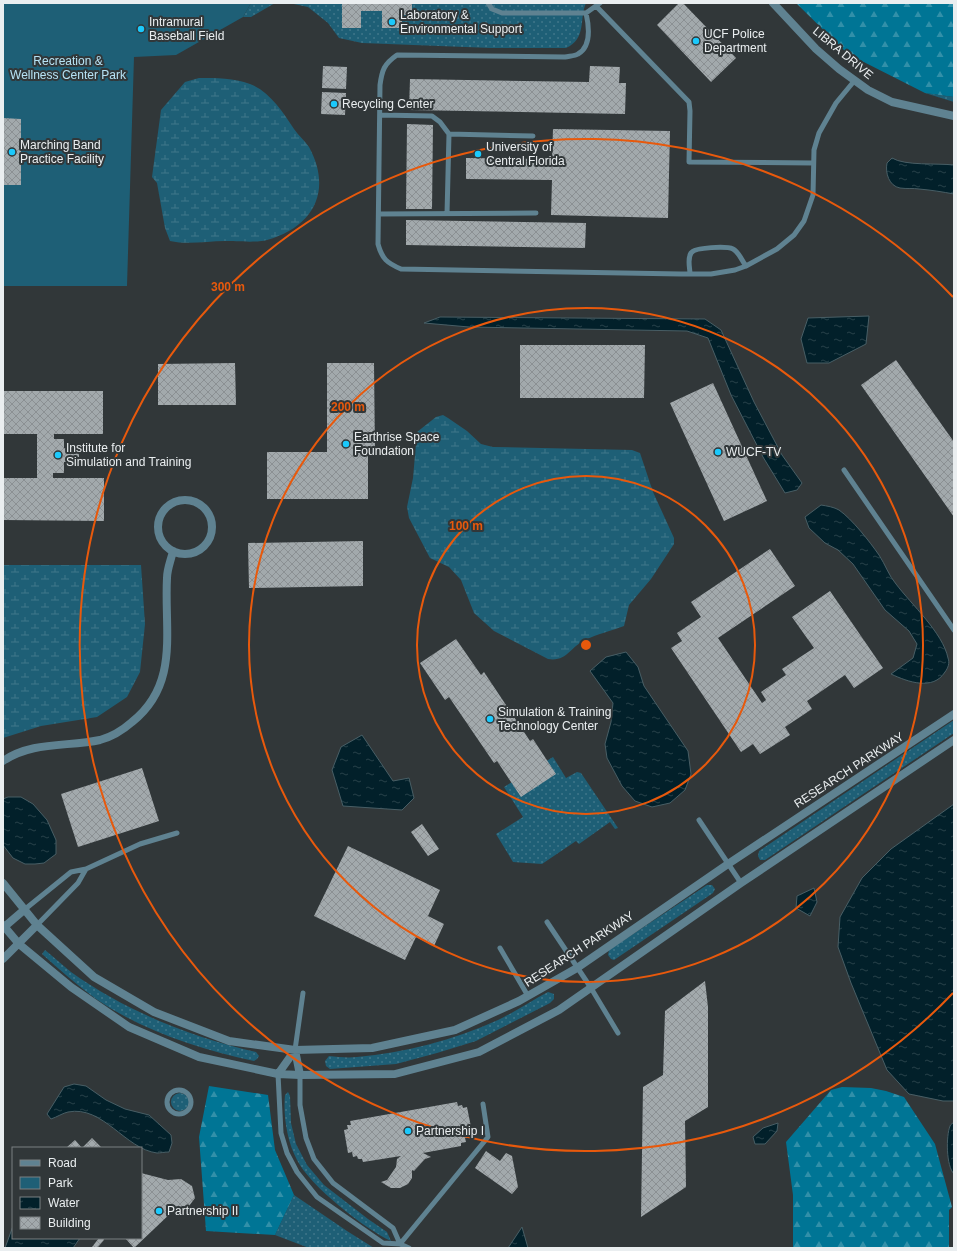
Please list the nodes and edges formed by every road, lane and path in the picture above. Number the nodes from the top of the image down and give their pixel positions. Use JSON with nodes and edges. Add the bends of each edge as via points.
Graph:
{"nodes":[{"id":1,"x":488,"y":3,"type":"edge"},
{"id":2,"x":773,"y":3,"type":"edge"},
{"id":3,"x":598,"y":4,"type":"edge"},
{"id":4,"x":586,"y":13,"type":"junction"},
{"id":5,"x":855,"y":80,"type":"junction"},
{"id":6,"x":380,"y":115,"type":"junction"},
{"id":7,"x":954,"y":116,"type":"edge"},
{"id":8,"x":449,"y":134,"type":"junction"},
{"id":9,"x":533,"y":136,"type":"dead end"},
{"id":10,"x":813,"y":163,"type":"junction"},
{"id":11,"x":536,"y":213,"type":"dead end"},
{"id":12,"x":379,"y":214,"type":"junction"},
{"id":13,"x":447,"y":214,"type":"junction"},
{"id":14,"x":746,"y":266,"type":"junction"},
{"id":15,"x":690,"y":274,"type":"junction"},
{"id":16,"x":844,"y":470,"type":"dead end"},
{"id":17,"x":173,"y":551,"type":"junction"},
{"id":18,"x":954,"y":630,"type":"edge"},
{"id":19,"x":954,"y":714,"type":"edge"},
{"id":20,"x":954,"y":740,"type":"edge"},
{"id":21,"x":3,"y":761,"type":"edge"},
{"id":22,"x":699,"y":820,"type":"dead end"},
{"id":23,"x":177,"y":833,"type":"dead end"},
{"id":24,"x":728,"y":864,"type":"junction"},
{"id":25,"x":86,"y":869,"type":"junction"},
{"id":26,"x":3,"y":883,"type":"edge"},
{"id":27,"x":741,"y":883,"type":"junction"},
{"id":28,"x":24,"y":910,"type":"junction"},
{"id":29,"x":547,"y":922,"type":"dead end"},
{"id":30,"x":38,"y":925,"type":"junction"},
{"id":31,"x":3,"y":927,"type":"edge"},
{"id":32,"x":19,"y":944,"type":"junction"},
{"id":33,"x":500,"y":948,"type":"dead end"},
{"id":34,"x":3,"y":959,"type":"edge"},
{"id":35,"x":577,"y":968,"type":"junction"},
{"id":36,"x":591,"y":988,"type":"junction"},
{"id":37,"x":303,"y":993,"type":"dead end"},
{"id":38,"x":528,"y":996,"type":"junction"},
{"id":39,"x":618,"y":1033,"type":"dead end"},
{"id":40,"x":295,"y":1050,"type":"junction"},
{"id":41,"x":278,"y":1074,"type":"junction"},
{"id":42,"x":300,"y":1075,"type":"junction"},
{"id":43,"x":483,"y":1104,"type":"dead end"},
{"id":44,"x":176,"y":1113,"type":"joint"},
{"id":45,"x":400,"y":1244,"type":"junction"},
{"id":46,"x":409,"y":1248,"type":"edge"}],
"edges":[{"from":1,"to":4,"type":"lane","via":[[492,9],[502,13]]},
{"from":2,"to":5,"type":"street","name":"LIBRA DRIVE","via":[[816,49]]},
{"from":3,"to":4,"type":"lane"},
{"from":3,"to":10,"type":"lane","via":[[689,102],[689,162]]},
{"from":4,"to":6,"type":"lane","via":[[589,33],[585,46],[578,55],[397,55],[389,60],[382,71]]},
{"from":5,"to":7,"type":"street","name":"LIBRA DRIVE","via":[[892,102]]},
{"from":5,"to":10,"type":"lane","via":[[836,103],[819,133]]},
{"from":6,"to":8,"type":"lane","via":[[432,116]]},
{"from":6,"to":12,"type":"lane"},
{"from":8,"to":9,"type":"lane"},
{"from":8,"to":13,"type":"lane"},
{"from":10,"to":14,"type":"lane","via":[[812,195],[804,221],[794,236],[777,249]]},
{"from":11,"to":13,"type":"lane"},
{"from":12,"to":13,"type":"lane"},
{"from":12,"to":15,"type":"lane","via":[[378,244],[381,254],[389,264],[401,269]]},
{"from":14,"to":15,"type":"lane","via":[[711,274]]},
{"from":14,"to":15,"type":"lane","via":[[733,249],[698,249],[694,250],[689,258]]},
{"from":16,"to":18,"type":"lane"},
{"from":17,"to":17,"type":"street","via":[[186,554],[199,550],[206,545],[210,537],[213,529],[212,520],[209,513],[197,502],[173,502],[160,516],[160,535]]},
{"from":17,"to":21,"type":"street","via":[[167,576],[168,653],[165,672],[155,696],[140,716],[125,728],[102,740],[37,746]]},
{"from":19,"to":24,"type":"street","name":"RESEARCH PARKWAY"},
{"from":20,"to":27,"type":"street"},
{"from":22,"to":24,"type":"lane"},
{"from":23,"to":25,"type":"lane","via":[[140,844]]},
{"from":24,"to":27,"type":"lane"},
{"from":24,"to":35,"type":"street","name":"RESEARCH PARKWAY"},
{"from":25,"to":28,"type":"lane","via":[[71,872]]},
{"from":25,"to":30,"type":"lane","via":[[78,883]]},
{"from":26,"to":28,"type":"street","name":"RESEARCH PARKWAY"},
{"from":27,"to":36,"type":"street"},
{"from":28,"to":30,"type":"street","name":"RESEARCH PARKWAY"},
{"from":28,"to":31,"type":"street"},
{"from":29,"to":35,"type":"lane"},
{"from":30,"to":32,"type":"street"},
{"from":30,"to":40,"type":"street","name":"RESEARCH PARKWAY","via":[[94,977],[154,1012],[229,1041]]},
{"from":31,"to":32,"type":"street"},
{"from":32,"to":34,"type":"street"},
{"from":32,"to":41,"type":"street","via":[[71,987],[129,1027],[199,1057]]},
{"from":33,"to":38,"type":"lane"},
{"from":35,"to":36,"type":"lane"},
{"from":35,"to":38,"type":"street","name":"RESEARCH PARKWAY"},
{"from":36,"to":39,"type":"lane"},
{"from":36,"to":42,"type":"street","via":[[560,1010],[479,1052],[395,1074]]},
{"from":37,"to":40,"type":"lane"},
{"from":38,"to":40,"type":"street","name":"RESEARCH PARKWAY","via":[[455,1030],[372,1048]]},
{"from":40,"to":41,"type":"street"},
{"from":40,"to":42,"type":"street"},
{"from":41,"to":42,"type":"street"},
{"from":41,"to":45,"type":"lane","via":[[281,1133],[287,1153],[297,1172],[317,1197],[383,1243]]},
{"from":42,"to":45,"type":"lane","via":[[301,1112],[306,1138],[314,1159],[333,1183],[393,1228]]},
{"from":43,"to":45,"type":"lane","via":[[488,1137]]},
{"from":44,"to":44,"type":"lane","via":[[168,1104],[168,1096],[174,1091],[185,1091],[191,1100],[190,1108],[183,1113]]},
{"from":45,"to":46,"type":"lane"}]}
